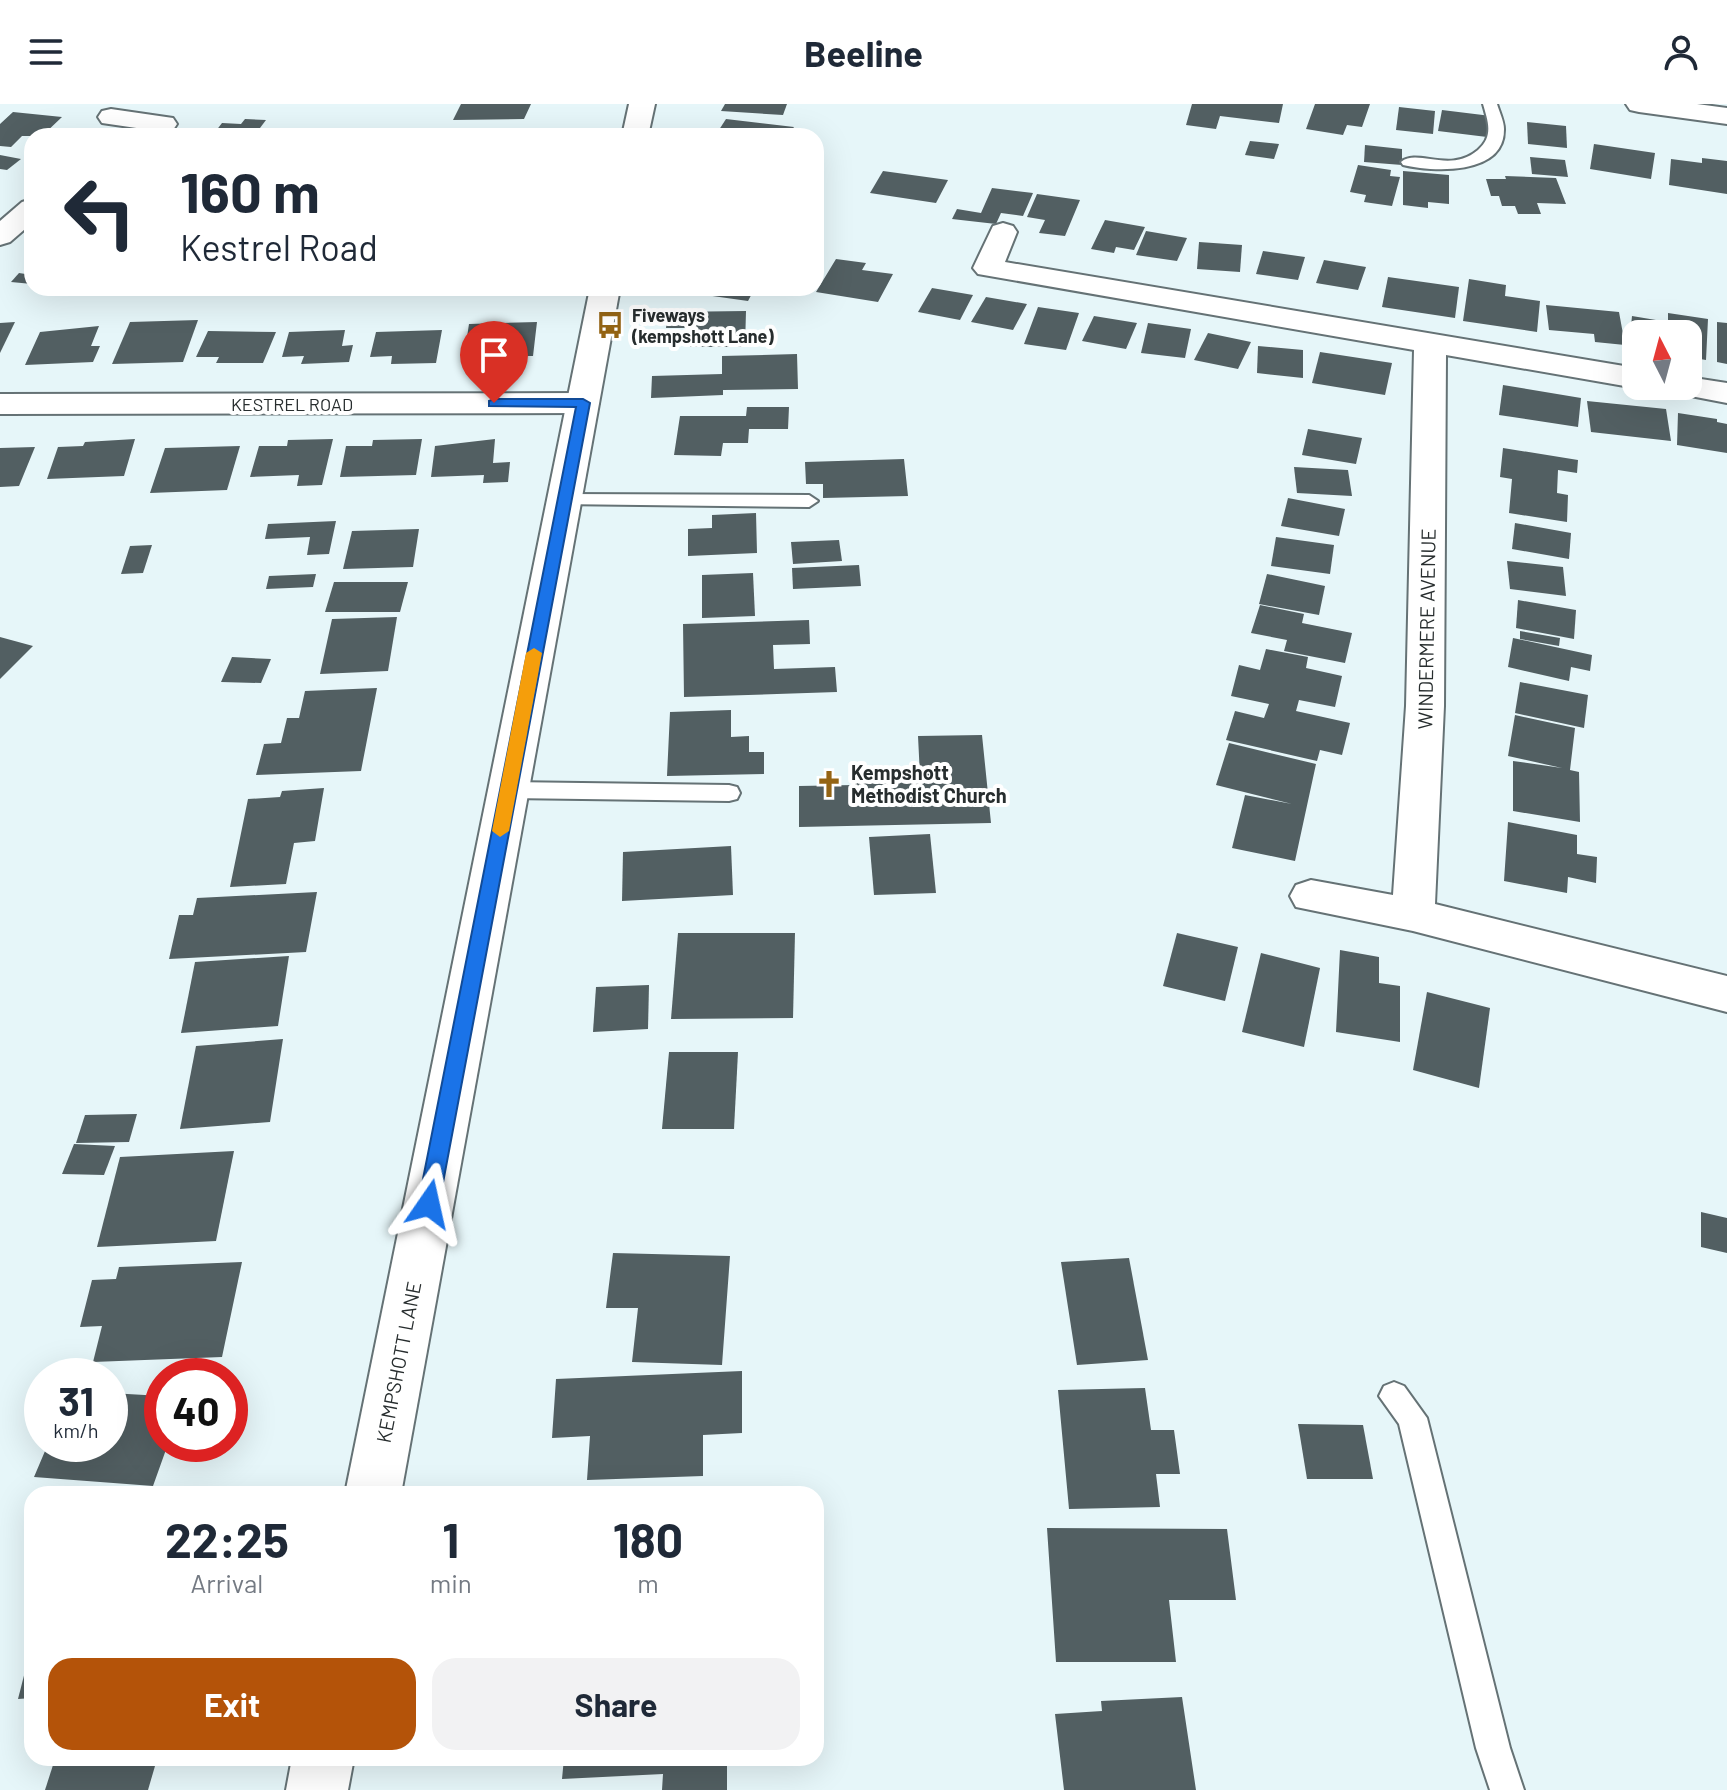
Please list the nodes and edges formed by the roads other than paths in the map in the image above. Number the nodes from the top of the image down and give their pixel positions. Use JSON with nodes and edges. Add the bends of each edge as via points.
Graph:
{"nodes":[{"id":1,"x":642,"y":104,"type":"edge"},
{"id":2,"x":1490,"y":104,"type":"edge"},
{"id":3,"x":1639,"y":104,"type":"edge"},
{"id":4,"x":1727,"y":116,"type":"edge"},
{"id":5,"x":637,"y":128,"type":"edge"},
{"id":6,"x":1408,"y":162,"type":"dead end"},
{"id":7,"x":24,"y":215,"type":"edge"},
{"id":8,"x":1003,"y":232,"type":"dead end"},
{"id":9,"x":0,"y":236,"type":"edge"},
{"id":10,"x":603,"y":296,"type":"edge"},
{"id":11,"x":1430,"y":343,"type":"junction"},
{"id":12,"x":1622,"y":376,"type":"edge"},
{"id":13,"x":1702,"y":389,"type":"edge"},
{"id":14,"x":1727,"y":393,"type":"edge"},
{"id":15,"x":583,"y":403,"type":"junction"},
{"id":16,"x":0,"y":404,"type":"edge"},
{"id":17,"x":564,"y":500,"type":"junction"},
{"id":18,"x":809,"y":501,"type":"dead end"},
{"id":19,"x":509,"y":790,"type":"junction"},
{"id":20,"x":729,"y":793,"type":"dead end"},
{"id":21,"x":1311,"y":896,"type":"dead end"},
{"id":22,"x":1413,"y":915,"type":"junction"},
{"id":23,"x":1727,"y":994,"type":"edge"},
{"id":24,"x":1394,"y":1396,"type":"dead end"},
{"id":25,"x":375,"y":1486,"type":"edge"},
{"id":26,"x":322,"y":1766,"type":"edge"},
{"id":27,"x":317,"y":1790,"type":"edge"},
{"id":28,"x":1507,"y":1790,"type":"edge"}],
"edges":[{"from":1,"to":5,"type":"street"},
{"from":2,"to":6,"type":"lane","via":[[1497,129],[1493,144],[1475,160],[1449,167]]},
{"from":3,"to":4,"type":"street"},
{"from":7,"to":9,"type":"street"},
{"from":8,"to":11,"type":"street","via":[[988,268]]},
{"from":10,"to":15,"type":"street","name":"KEMPSHOTT LANE"},
{"from":11,"to":12,"type":"street"},
{"from":11,"to":22,"type":"street","name":"WINDERMERE AVENUE","via":[[1425,706]]},
{"from":13,"to":14,"type":"street"},
{"from":15,"to":16,"type":"street","name":"KESTREL ROAD"},
{"from":15,"to":17,"type":"street","name":"KEMPSHOTT LANE"},
{"from":17,"to":18,"type":"lane"},
{"from":17,"to":19,"type":"street","name":"KEMPSHOTT LANE"},
{"from":19,"to":20,"type":"lane"},
{"from":19,"to":25,"type":"street","name":"KEMPSHOTT LANE"},
{"from":21,"to":22,"type":"street"},
{"from":22,"to":23,"type":"street"},
{"from":24,"to":28,"type":"lane","via":[[1412,1418]]},
{"from":26,"to":27,"type":"street"}]}
